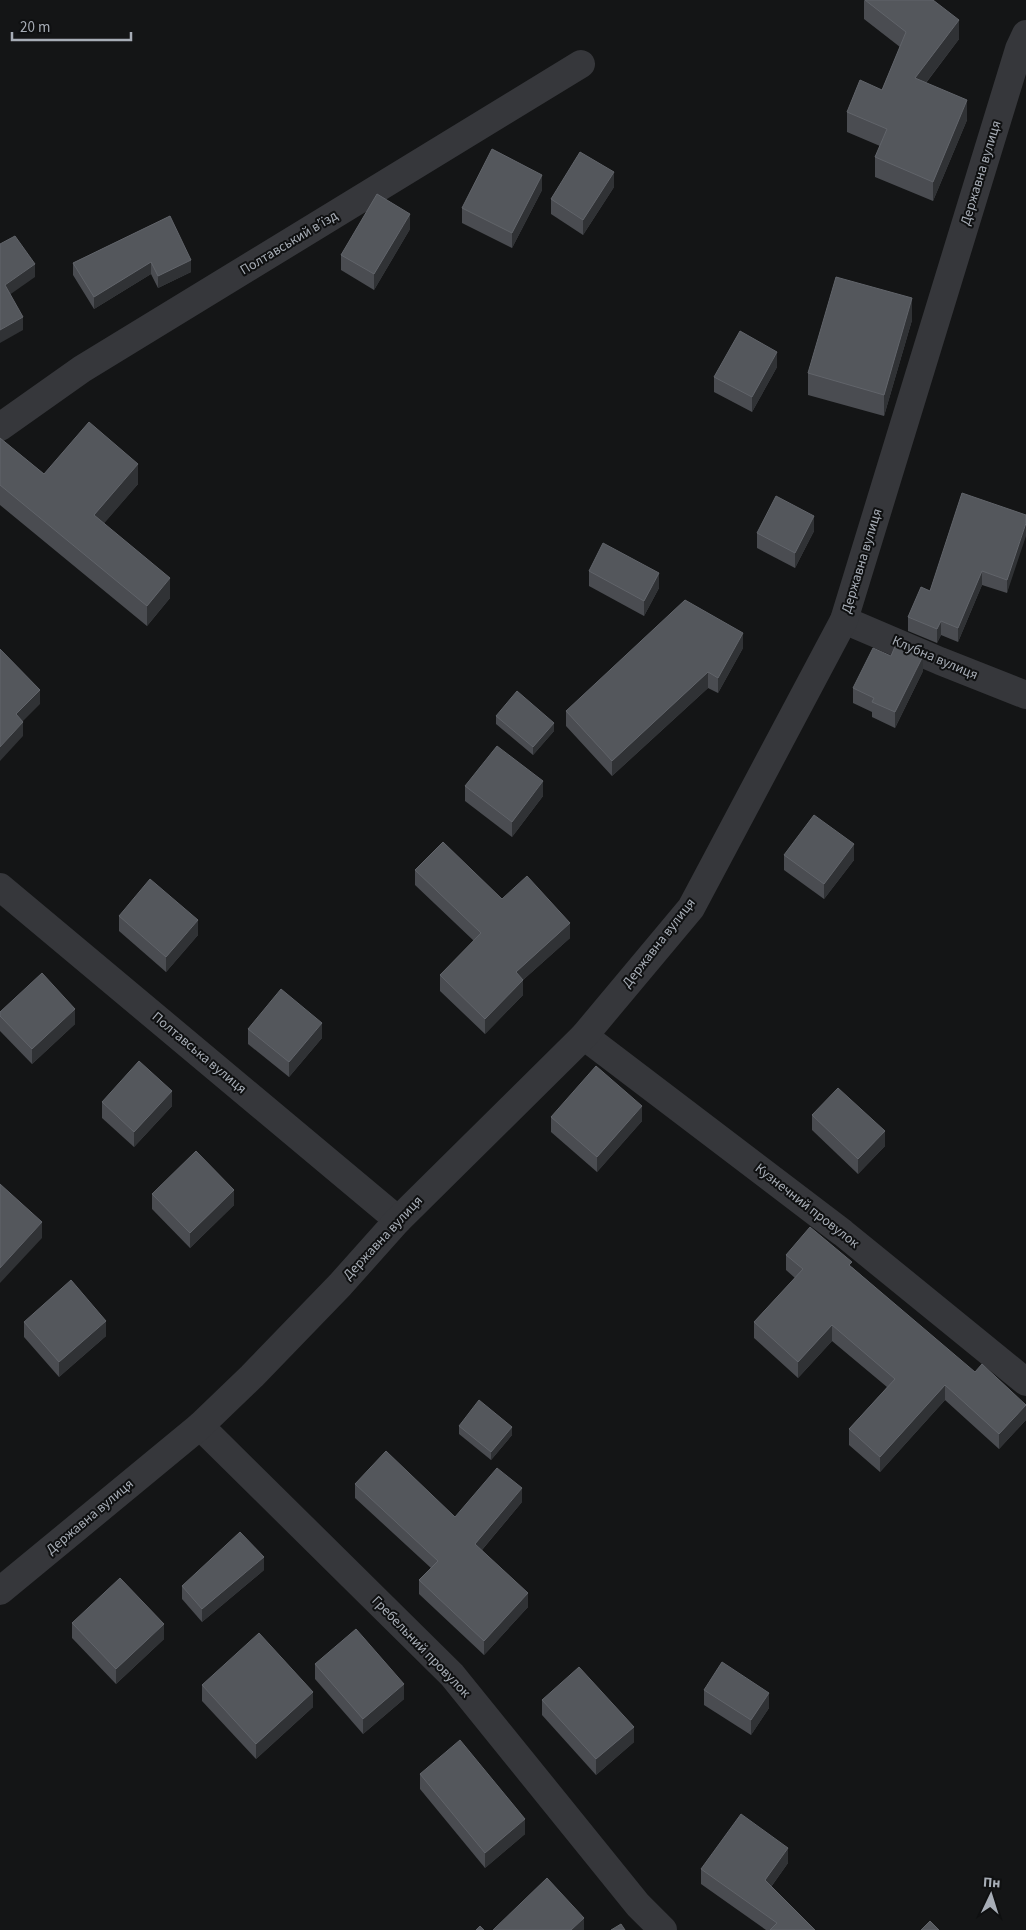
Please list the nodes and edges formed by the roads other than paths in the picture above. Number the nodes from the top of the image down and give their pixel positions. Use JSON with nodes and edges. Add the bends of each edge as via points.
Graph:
{"nodes":[{"id":1,"x":1026,"y":34,"type":"edge"},
{"id":2,"x":581,"y":64,"type":"dead end"},
{"id":3,"x":0,"y":427,"type":"edge"},
{"id":4,"x":844,"y":620,"type":"junction"},
{"id":5,"x":1026,"y":695,"type":"edge"},
{"id":6,"x":0,"y":886,"type":"edge"},
{"id":7,"x":584,"y":1036,"type":"junction"},
{"id":8,"x":398,"y":1220,"type":"junction"},
{"id":9,"x":1026,"y":1382,"type":"edge"},
{"id":10,"x":200,"y":1426,"type":"junction"},
{"id":11,"x":0,"y":1591,"type":"edge"},
{"id":12,"x":662,"y":1930,"type":"edge"}],
"edges":[{"from":1,"to":4,"type":"street","name":"Державна вулиця"},
{"from":2,"to":3,"type":"street","name":"Полтавський в’їзд","via":[[91,364]]},
{"from":4,"to":5,"type":"street","name":"Клубна вулиця"},
{"from":4,"to":7,"type":"street","name":"Державна вулиця","via":[[691,908]]},
{"from":6,"to":8,"type":"street","name":"Полтавська вулиця"},
{"from":7,"to":8,"type":"street","name":"Державна вулиця"},
{"from":7,"to":9,"type":"street","name":"Кузнечний провулок","via":[[843,1233]]},
{"from":8,"to":10,"type":"street","name":"Державна вулиця","via":[[320,1306]]},
{"from":10,"to":11,"type":"street","name":"Державна вулиця"},
{"from":10,"to":12,"type":"street","name":"Гребельний провулок","via":[[452,1675],[638,1906]]}]}
